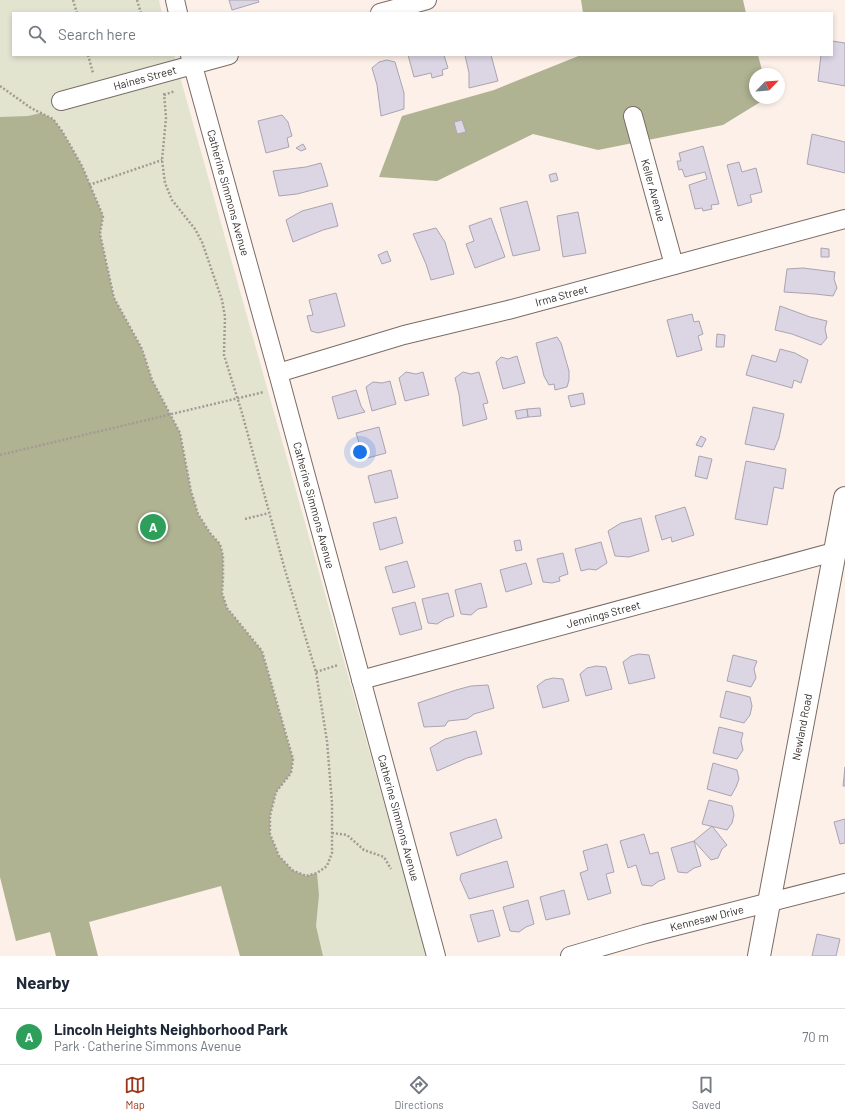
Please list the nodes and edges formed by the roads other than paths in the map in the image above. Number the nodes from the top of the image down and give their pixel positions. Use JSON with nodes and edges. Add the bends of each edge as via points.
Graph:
{"nodes":[{"id":1,"x":175,"y":0,"type":"edge"},
{"id":2,"x":427,"y":0,"type":"edge"},
{"id":3,"x":178,"y":12,"type":"edge"},
{"id":4,"x":384,"y":12,"type":"edge"},
{"id":5,"x":221,"y":56,"type":"edge"},
{"id":6,"x":191,"y":60,"type":"edge"},
{"id":7,"x":61,"y":101,"type":"dead end"},
{"id":8,"x":633,"y":116,"type":"dead end"},
{"id":9,"x":845,"y":219,"type":"edge"},
{"id":10,"x":674,"y":265,"type":"junction"},
{"id":11,"x":280,"y":380,"type":"junction"},
{"id":12,"x":845,"y":498,"type":"edge"},
{"id":13,"x":840,"y":551,"type":"edge"},
{"id":14,"x":361,"y":680,"type":"junction"},
{"id":15,"x":845,"y":883,"type":"edge"},
{"id":16,"x":769,"y":902,"type":"junction"},
{"id":17,"x":436,"y":956,"type":"edge"},
{"id":18,"x":570,"y":956,"type":"edge"},
{"id":19,"x":759,"y":956,"type":"edge"}],
"edges":[{"from":1,"to":3,"type":"street"},
{"from":2,"to":4,"type":"street"},
{"from":5,"to":6,"type":"street","name":"Haines Street"},
{"from":6,"to":7,"type":"street","name":"Haines Street","via":[[159,74]]},
{"from":6,"to":11,"type":"street","name":"Catherine Simmons Avenue"},
{"from":8,"to":10,"type":"street","name":"Keller Avenue"},
{"from":9,"to":10,"type":"street","name":"Irma Street"},
{"from":10,"to":11,"type":"street","name":"Irma Street","via":[[404,335]]},
{"from":11,"to":14,"type":"street","name":"Catherine Simmons Avenue"},
{"from":12,"to":13,"type":"street","name":"Newland Road"},
{"from":13,"to":14,"type":"street","name":"Jennings Street"},
{"from":13,"to":16,"type":"street","name":"Newland Road"},
{"from":14,"to":17,"type":"street","name":"Catherine Simmons Avenue"},
{"from":15,"to":16,"type":"street","name":"Kennesaw Drive"},
{"from":16,"to":18,"type":"street","name":"Kennesaw Drive"},
{"from":16,"to":19,"type":"street","name":"Newland Road"}]}
